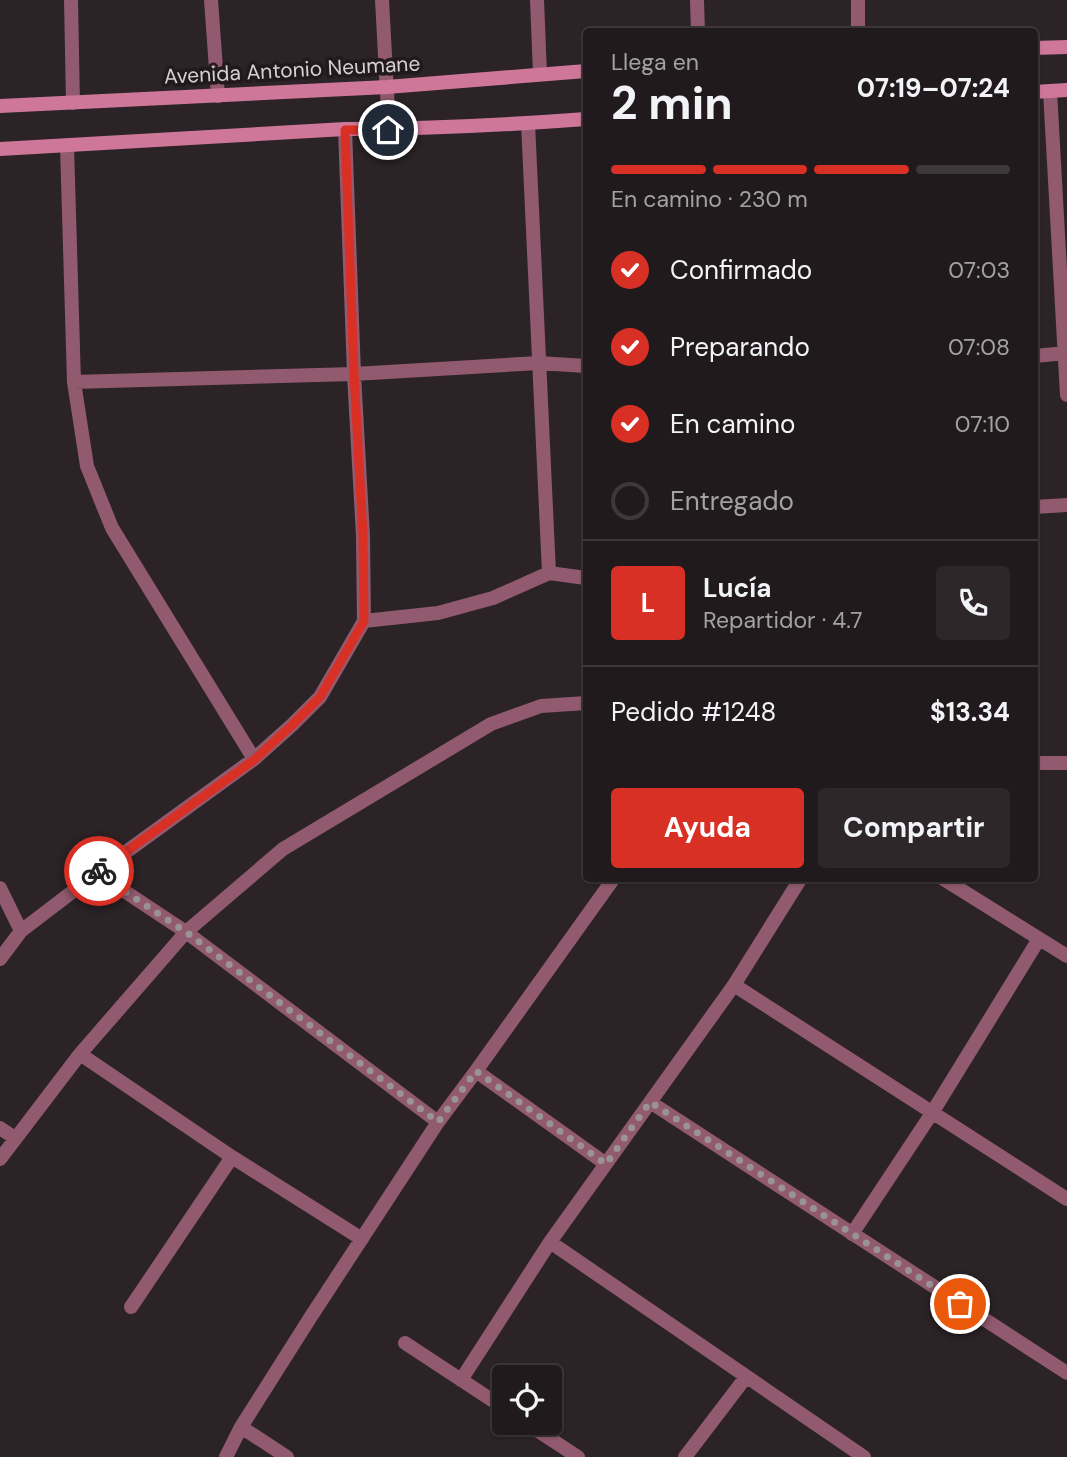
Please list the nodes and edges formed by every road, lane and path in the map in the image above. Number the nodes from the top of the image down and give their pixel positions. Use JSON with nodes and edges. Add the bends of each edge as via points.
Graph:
{"nodes":[{"id":1,"x":71,"y":0,"type":"edge"},
{"id":2,"x":211,"y":0,"type":"edge"},
{"id":3,"x":382,"y":0,"type":"edge"},
{"id":4,"x":537,"y":0,"type":"edge"},
{"id":5,"x":697,"y":0,"type":"edge"},
{"id":6,"x":858,"y":0,"type":"edge"},
{"id":7,"x":698,"y":28,"type":"edge"},
{"id":8,"x":858,"y":28,"type":"edge"},
{"id":9,"x":1067,"y":47,"type":"edge"},
{"id":10,"x":1038,"y":48,"type":"edge"},
{"id":11,"x":583,"y":71,"type":"edge"},
{"id":12,"x":540,"y":74,"type":"junction"},
{"id":13,"x":387,"y":87,"type":"junction"},
{"id":14,"x":1067,"y":90,"type":"edge"},
{"id":15,"x":1050,"y":91,"type":"junction"},
{"id":16,"x":1038,"y":92,"type":"edge"},
{"id":17,"x":218,"y":96,"type":"junction"},
{"id":18,"x":73,"y":103,"type":"junction"},
{"id":19,"x":0,"y":106,"type":"edge"},
{"id":20,"x":583,"y":119,"type":"edge"},
{"id":21,"x":528,"y":123,"type":"junction"},
{"id":22,"x":345,"y":130,"type":"junction"},
{"id":23,"x":388,"y":130,"type":"junction"},
{"id":24,"x":67,"y":146,"type":"junction"},
{"id":25,"x":0,"y":149,"type":"edge"},
{"id":26,"x":1065,"y":353,"type":"edge"},
{"id":27,"x":1038,"y":356,"type":"edge"},
{"id":28,"x":538,"y":363,"type":"junction"},
{"id":29,"x":583,"y":366,"type":"edge"},
{"id":30,"x":354,"y":374,"type":"junction"},
{"id":31,"x":74,"y":382,"type":"junction"},
{"id":32,"x":1067,"y":395,"type":"edge"},
{"id":33,"x":1067,"y":505,"type":"edge"},
{"id":34,"x":1038,"y":507,"type":"edge"},
{"id":35,"x":549,"y":573,"type":"junction"},
{"id":36,"x":583,"y":578,"type":"edge"},
{"id":37,"x":364,"y":621,"type":"junction"},
{"id":38,"x":583,"y":703,"type":"edge"},
{"id":39,"x":254,"y":760,"type":"junction"},
{"id":40,"x":1038,"y":763,"type":"edge"},
{"id":41,"x":1067,"y":763,"type":"edge"},
{"id":42,"x":97,"y":873,"type":"junction"},
{"id":43,"x":611,"y":882,"type":"edge"},
{"id":44,"x":798,"y":882,"type":"edge"},
{"id":45,"x":948,"y":882,"type":"edge"},
{"id":46,"x":0,"y":888,"type":"edge"},
{"id":47,"x":20,"y":931,"type":"junction"},
{"id":48,"x":186,"y":932,"type":"junction"},
{"id":49,"x":1039,"y":939,"type":"junction"},
{"id":50,"x":1067,"y":956,"type":"edge"},
{"id":51,"x":0,"y":959,"type":"edge"},
{"id":52,"x":734,"y":985,"type":"junction"},
{"id":53,"x":80,"y":1054,"type":"junction"},
{"id":54,"x":476,"y":1071,"type":"junction"},
{"id":55,"x":650,"y":1102,"type":"junction"},
{"id":56,"x":932,"y":1113,"type":"junction"},
{"id":57,"x":438,"y":1122,"type":"junction"},
{"id":58,"x":0,"y":1128,"type":"edge"},
{"id":59,"x":15,"y":1138,"type":"junction"},
{"id":60,"x":232,"y":1157,"type":"junction"},
{"id":61,"x":0,"y":1159,"type":"edge"},
{"id":62,"x":606,"y":1164,"type":"junction"},
{"id":63,"x":1067,"y":1199,"type":"edge"},
{"id":64,"x":852,"y":1234,"type":"junction"},
{"id":65,"x":362,"y":1239,"type":"junction"},
{"id":66,"x":550,"y":1242,"type":"junction"},
{"id":67,"x":131,"y":1307,"type":"dead end"},
{"id":68,"x":405,"y":1343,"type":"dead end"},
{"id":69,"x":1067,"y":1373,"type":"edge"},
{"id":70,"x":746,"y":1377,"type":"junction"},
{"id":71,"x":461,"y":1380,"type":"junction"},
{"id":72,"x":492,"y":1400,"type":"edge"},
{"id":73,"x":241,"y":1427,"type":"junction"},
{"id":74,"x":544,"y":1435,"type":"edge"},
{"id":75,"x":226,"y":1457,"type":"edge"},
{"id":76,"x":288,"y":1457,"type":"edge"},
{"id":77,"x":578,"y":1457,"type":"edge"},
{"id":78,"x":685,"y":1457,"type":"edge"},
{"id":79,"x":864,"y":1457,"type":"edge"}],
"edges":[{"from":1,"to":18,"type":"street"},
{"from":2,"to":17,"type":"street"},
{"from":3,"to":13,"type":"street"},
{"from":4,"to":12,"type":"street"},
{"from":5,"to":7,"type":"street"},
{"from":6,"to":8,"type":"street"},
{"from":9,"to":10,"type":"street"},
{"from":11,"to":12,"type":"street","name":"Avenida Antonio Neumane"},
{"from":12,"to":13,"type":"street","name":"Avenida Antonio Neumane"},
{"from":13,"to":17,"type":"street","name":"Avenida Antonio Neumane"},
{"from":13,"to":23,"type":"street"},
{"from":14,"to":15,"type":"street"},
{"from":15,"to":16,"type":"street"},
{"from":15,"to":26,"type":"street"},
{"from":17,"to":18,"type":"street","name":"Avenida Antonio Neumane"},
{"from":18,"to":19,"type":"street","name":"Avenida Antonio Neumane"},
{"from":20,"to":21,"type":"street"},
{"from":21,"to":23,"type":"street"},
{"from":21,"to":28,"type":"street"},
{"from":22,"to":23,"type":"street"},
{"from":22,"to":24,"type":"street"},
{"from":22,"to":30,"type":"street"},
{"from":24,"to":25,"type":"street"},
{"from":24,"to":31,"type":"street"},
{"from":26,"to":27,"type":"street"},
{"from":26,"to":32,"type":"street"},
{"from":28,"to":29,"type":"street"},
{"from":28,"to":30,"type":"street"},
{"from":28,"to":35,"type":"street"},
{"from":30,"to":31,"type":"street"},
{"from":30,"to":37,"type":"street"},
{"from":31,"to":39,"type":"street","via":[[87,466],[112,528]]},
{"from":33,"to":34,"type":"street"},
{"from":35,"to":36,"type":"street"},
{"from":35,"to":37,"type":"street","via":[[493,598],[438,613]]},
{"from":37,"to":39,"type":"street","via":[[320,697]]},
{"from":38,"to":48,"type":"street","via":[[541,706],[491,724],[283,849]]},
{"from":39,"to":42,"type":"street"},
{"from":40,"to":41,"type":"street"},
{"from":42,"to":47,"type":"street"},
{"from":42,"to":48,"type":"street"},
{"from":43,"to":54,"type":"street"},
{"from":44,"to":52,"type":"street"},
{"from":45,"to":49,"type":"street"},
{"from":46,"to":47,"type":"street"},
{"from":47,"to":51,"type":"street"},
{"from":48,"to":53,"type":"street"},
{"from":48,"to":57,"type":"street"},
{"from":49,"to":50,"type":"street"},
{"from":49,"to":56,"type":"street"},
{"from":52,"to":55,"type":"street"},
{"from":52,"to":56,"type":"street"},
{"from":53,"to":59,"type":"street"},
{"from":53,"to":60,"type":"street"},
{"from":54,"to":57,"type":"street"},
{"from":54,"to":62,"type":"street"},
{"from":55,"to":62,"type":"street"},
{"from":55,"to":64,"type":"street"},
{"from":56,"to":63,"type":"street"},
{"from":56,"to":64,"type":"street"},
{"from":57,"to":65,"type":"street"},
{"from":58,"to":59,"type":"street"},
{"from":59,"to":61,"type":"street"},
{"from":60,"to":65,"type":"street"},
{"from":60,"to":67,"type":"street"},
{"from":62,"to":66,"type":"street"},
{"from":64,"to":69,"type":"street"},
{"from":65,"to":73,"type":"street"},
{"from":66,"to":70,"type":"street"},
{"from":66,"to":71,"type":"street"},
{"from":68,"to":71,"type":"street"},
{"from":70,"to":78,"type":"street"},
{"from":70,"to":79,"type":"street"},
{"from":71,"to":72,"type":"street"},
{"from":73,"to":75,"type":"street"},
{"from":73,"to":76,"type":"street"},
{"from":74,"to":77,"type":"street"}]}
